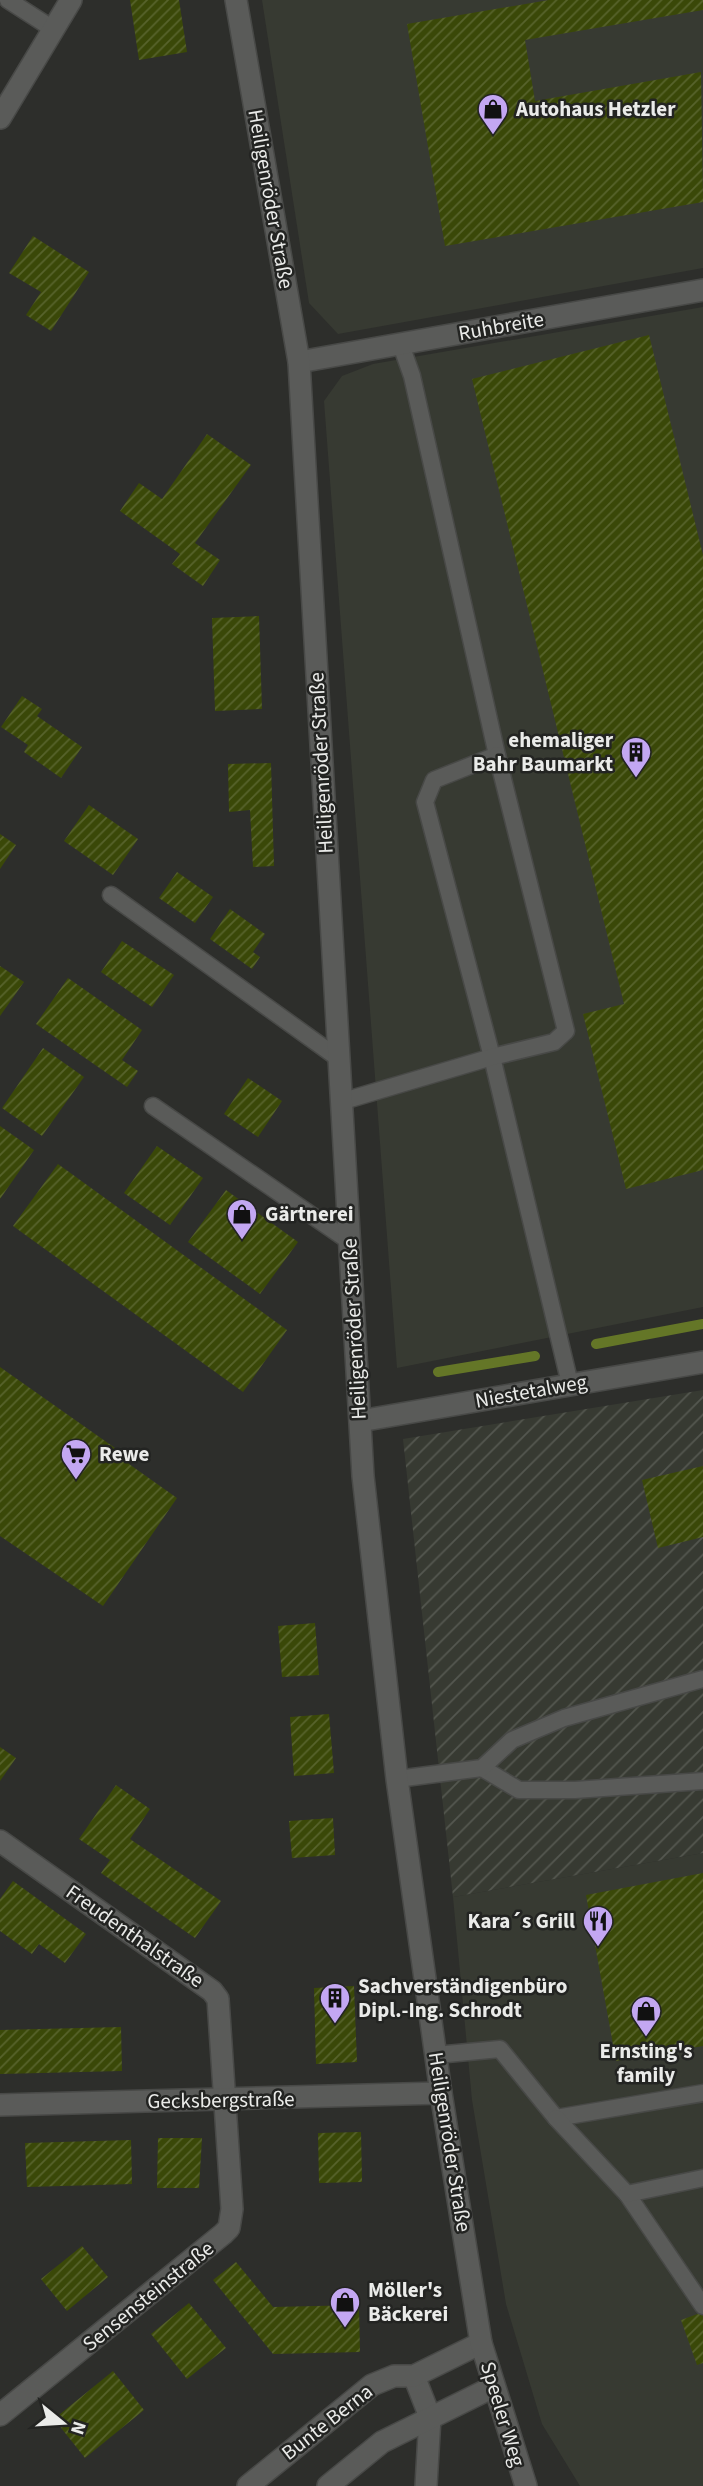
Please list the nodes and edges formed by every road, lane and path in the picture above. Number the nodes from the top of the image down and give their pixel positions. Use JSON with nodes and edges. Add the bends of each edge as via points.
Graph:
{"nodes":[{"id":1,"x":8,"y":0,"type":"edge"},
{"id":2,"x":71,"y":0,"type":"edge"},
{"id":3,"x":236,"y":0,"type":"edge"},
{"id":4,"x":53,"y":29,"type":"junction"},
{"id":5,"x":0,"y":118,"type":"edge"},
{"id":6,"x":703,"y":290,"type":"edge"},
{"id":7,"x":401,"y":345,"type":"junction"},
{"id":8,"x":299,"y":362,"type":"junction"},
{"id":9,"x":497,"y":755,"type":"junction"},
{"id":10,"x":111,"y":895,"type":"dead end"},
{"id":11,"x":492,"y":1057,"type":"junction"},
{"id":12,"x":338,"y":1058,"type":"junction"},
{"id":13,"x":340,"y":1102,"type":"junction"},
{"id":14,"x":153,"y":1106,"type":"dead end"},
{"id":15,"x":349,"y":1241,"type":"junction"},
{"id":16,"x":703,"y":1362,"type":"edge"},
{"id":17,"x":570,"y":1384,"type":"junction"},
{"id":18,"x":360,"y":1421,"type":"junction"},
{"id":19,"x":703,"y":1679,"type":"edge"},
{"id":20,"x":482,"y":1768,"type":"junction"},
{"id":21,"x":397,"y":1779,"type":"junction"},
{"id":22,"x":703,"y":1781,"type":"edge"},
{"id":23,"x":0,"y":1841,"type":"edge"},
{"id":24,"x":436,"y":2055,"type":"junction"},
{"id":25,"x":441,"y":2093,"type":"junction"},
{"id":26,"x":703,"y":2093,"type":"edge"},
{"id":27,"x":226,"y":2101,"type":"junction"},
{"id":28,"x":0,"y":2105,"type":"edge"},
{"id":29,"x":556,"y":2118,"type":"junction"},
{"id":30,"x":703,"y":2178,"type":"edge"},
{"id":31,"x":627,"y":2194,"type":"junction"},
{"id":32,"x":703,"y":2306,"type":"edge"},
{"id":33,"x":481,"y":2343,"type":"junction"},
{"id":34,"x":414,"y":2376,"type":"junction"},
{"id":35,"x":494,"y":2387,"type":"junction"},
{"id":36,"x":0,"y":2415,"type":"edge"},
{"id":37,"x":430,"y":2417,"type":"junction"},
{"id":38,"x":248,"y":2486,"type":"edge"},
{"id":39,"x":328,"y":2486,"type":"edge"},
{"id":40,"x":426,"y":2486,"type":"edge"},
{"id":41,"x":526,"y":2486,"type":"edge"}],
"edges":[{"from":1,"to":4,"type":"lane"},
{"from":2,"to":4,"type":"street"},
{"from":3,"to":8,"type":"street","name":"Heiligenröder Straße"},
{"from":4,"to":5,"type":"street"},
{"from":6,"to":7,"type":"street","name":"Ruhbreite"},
{"from":7,"to":8,"type":"street","name":"Ruhbreite"},
{"from":7,"to":9,"type":"lane","via":[[412,376]]},
{"from":8,"to":12,"type":"street","name":"Heiligenröder Straße"},
{"from":9,"to":11,"type":"lane","via":[[433,780],[425,802]]},
{"from":9,"to":11,"type":"lane","via":[[566,1031],[554,1042]]},
{"from":10,"to":12,"type":"lane"},
{"from":11,"to":13,"type":"lane"},
{"from":11,"to":17,"type":"lane"},
{"from":12,"to":13,"type":"street","name":"Heiligenröder Straße"},
{"from":13,"to":15,"type":"street","name":"Heiligenröder Straße"},
{"from":14,"to":15,"type":"lane"},
{"from":15,"to":18,"type":"street","name":"Heiligenröder Straße"},
{"from":16,"to":17,"type":"street","name":"Niestetalweg"},
{"from":17,"to":18,"type":"street","name":"Niestetalweg"},
{"from":18,"to":21,"type":"street","name":"Heiligenröder Straße"},
{"from":19,"to":20,"type":"lane","via":[[564,1718],[512,1740]]},
{"from":20,"to":21,"type":"lane"},
{"from":20,"to":22,"type":"lane","via":[[519,1790]]},
{"from":21,"to":24,"type":"street","name":"Heiligenröder Straße"},
{"from":23,"to":27,"type":"street","name":"Freudenthalstraße","via":[[212,1991],[220,2013]]},
{"from":24,"to":25,"type":"street","name":"Heiligenröder Straße"},
{"from":24,"to":29,"type":"lane","via":[[500,2049]]},
{"from":25,"to":27,"type":"street","name":"Gecksbergstraße"},
{"from":25,"to":33,"type":"street","name":"Heiligenröder Straße"},
{"from":26,"to":29,"type":"lane"},
{"from":27,"to":28,"type":"street","name":"Gecksbergstraße"},
{"from":27,"to":36,"type":"street","name":"Sensensteinstraße","via":[[229,2228]]},
{"from":29,"to":31,"type":"lane"},
{"from":30,"to":31,"type":"lane"},
{"from":31,"to":32,"type":"lane"},
{"from":33,"to":34,"type":"street"},
{"from":33,"to":35,"type":"street","name":"Speeler Weg"},
{"from":34,"to":37,"type":"street"},
{"from":34,"to":38,"type":"street","name":"Bunte Berna","via":[[394,2376],[372,2385]]},
{"from":35,"to":37,"type":"street"},
{"from":35,"to":41,"type":"street","name":"Speeler Weg"},
{"from":37,"to":39,"type":"street","via":[[382,2442]]},
{"from":37,"to":40,"type":"street"}]}
